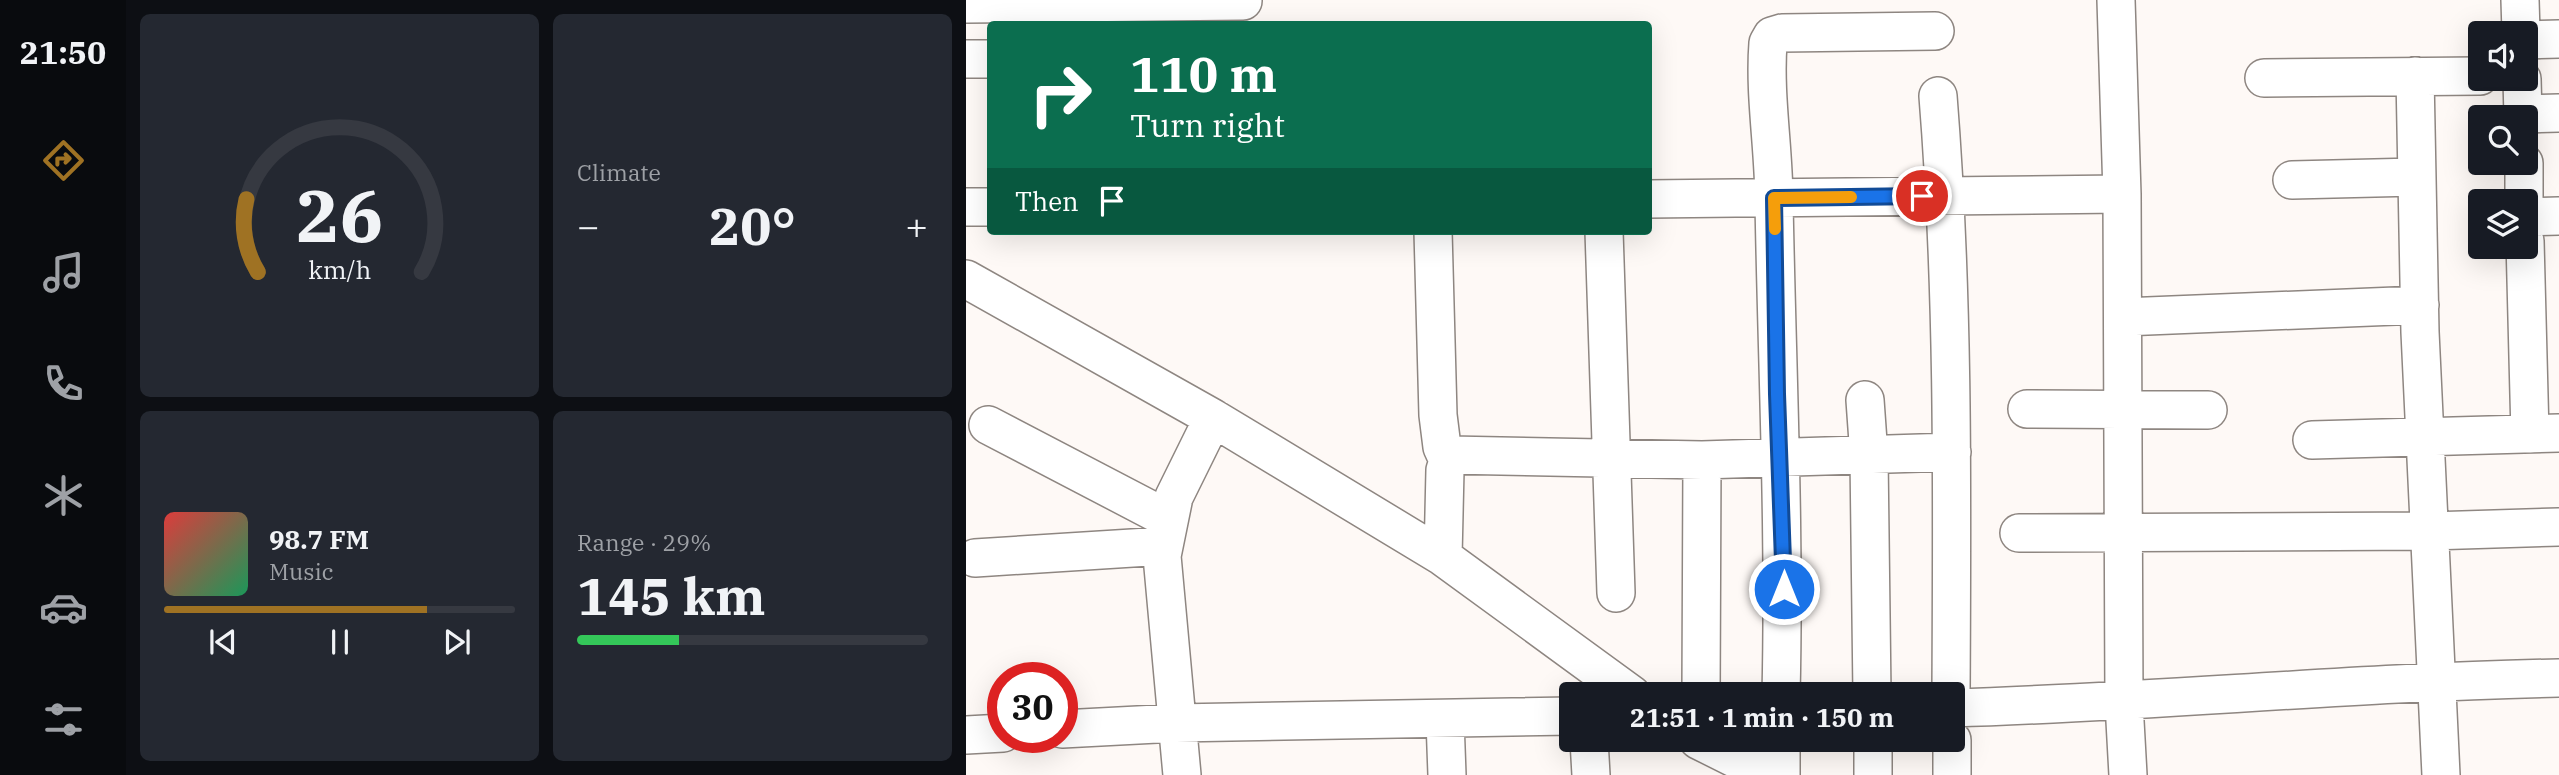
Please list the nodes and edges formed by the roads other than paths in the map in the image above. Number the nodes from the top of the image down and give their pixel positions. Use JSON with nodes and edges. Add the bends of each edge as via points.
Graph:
{"nodes":[{"id":1,"x":1243,"y":0,"type":"edge"},
{"id":2,"x":2116,"y":0,"type":"edge"},
{"id":3,"x":2520,"y":0,"type":"edge"},
{"id":4,"x":966,"y":4,"type":"edge"},
{"id":5,"x":1244,"y":21,"type":"edge"},
{"id":6,"x":2521,"y":21,"type":"edge"},
{"id":7,"x":1936,"y":31,"type":"dead end"},
{"id":8,"x":2559,"y":39,"type":"edge"},
{"id":9,"x":2538,"y":40,"type":"edge"},
{"id":10,"x":987,"y":59,"type":"edge"},
{"id":11,"x":966,"y":60,"type":"edge"},
{"id":12,"x":2415,"y":76,"type":"junction"},
{"id":13,"x":2468,"y":76,"type":"edge"},
{"id":14,"x":2264,"y":78,"type":"dead end"},
{"id":15,"x":1938,"y":96,"type":"dead end"},
{"id":16,"x":2522,"y":103,"type":"edge"},
{"id":17,"x":2559,"y":113,"type":"edge"},
{"id":18,"x":2416,"y":177,"type":"junction"},
{"id":19,"x":2292,"y":180,"type":"dead end"},
{"id":20,"x":2122,"y":194,"type":"junction"},
{"id":21,"x":1946,"y":196,"type":"junction"},
{"id":22,"x":1774,"y":198,"type":"junction"},
{"id":23,"x":1652,"y":199,"type":"edge"},
{"id":24,"x":966,"y":207,"type":"edge"},
{"id":25,"x":987,"y":207,"type":"edge"},
{"id":26,"x":2559,"y":216,"type":"edge"},
{"id":27,"x":2538,"y":217,"type":"edge"},
{"id":28,"x":1433,"y":235,"type":"edge"},
{"id":29,"x":1604,"y":235,"type":"edge"},
{"id":30,"x":2528,"y":259,"type":"edge"},
{"id":31,"x":966,"y":279,"type":"edge"},
{"id":32,"x":2420,"y":305,"type":"junction"},
{"id":33,"x":2123,"y":317,"type":"junction"},
{"id":34,"x":2543,"y":348,"type":"edge"},
{"id":35,"x":1865,"y":400,"type":"dead end"},
{"id":36,"x":2027,"y":409,"type":"dead end"},
{"id":37,"x":2124,"y":409,"type":"junction"},
{"id":38,"x":2208,"y":410,"type":"dead end"},
{"id":39,"x":1213,"y":418,"type":"junction"},
{"id":40,"x":988,"y":425,"type":"dead end"},
{"id":41,"x":2545,"y":433,"type":"edge"},
{"id":42,"x":2426,"y":437,"type":"junction"},
{"id":43,"x":2312,"y":440,"type":"dead end"},
{"id":44,"x":1952,"y":452,"type":"junction"},
{"id":45,"x":1869,"y":456,"type":"junction"},
{"id":46,"x":1447,"y":458,"type":"junction"},
{"id":47,"x":1612,"y":458,"type":"junction"},
{"id":48,"x":1779,"y":458,"type":"junction"},
{"id":49,"x":1702,"y":460,"type":"junction"},
{"id":50,"x":2559,"y":527,"type":"edge"},
{"id":51,"x":2430,"y":531,"type":"junction"},
{"id":52,"x":1166,"y":533,"type":"junction"},
{"id":53,"x":2019,"y":533,"type":"dead end"},
{"id":54,"x":2125,"y":534,"type":"junction"},
{"id":55,"x":1443,"y":557,"type":"junction"},
{"id":56,"x":975,"y":558,"type":"dead end"},
{"id":57,"x":1616,"y":593,"type":"dead end"},
{"id":58,"x":1585,"y":678,"type":"edge"},
{"id":59,"x":2559,"y":678,"type":"edge"},
{"id":60,"x":2438,"y":681,"type":"junction"},
{"id":61,"x":1701,"y":682,"type":"edge"},
{"id":62,"x":1781,"y":682,"type":"edge"},
{"id":63,"x":1872,"y":682,"type":"edge"},
{"id":64,"x":1951,"y":682,"type":"edge"},
{"id":65,"x":2124,"y":703,"type":"junction"},
{"id":66,"x":1965,"y":708,"type":"edge"},
{"id":67,"x":1559,"y":716,"type":"edge"},
{"id":68,"x":1445,"y":720,"type":"junction"},
{"id":69,"x":1176,"y":723,"type":"junction"},
{"id":70,"x":1078,"y":728,"type":"edge"},
{"id":71,"x":987,"y":734,"type":"edge"},
{"id":72,"x":966,"y":735,"type":"edge"},
{"id":73,"x":1590,"y":752,"type":"edge"},
{"id":74,"x":1722,"y":752,"type":"edge"},
{"id":75,"x":1781,"y":752,"type":"edge"},
{"id":76,"x":1873,"y":752,"type":"edge"},
{"id":77,"x":1952,"y":752,"type":"edge"},
{"id":78,"x":1182,"y":775,"type":"edge"},
{"id":79,"x":1447,"y":775,"type":"edge"},
{"id":80,"x":1591,"y":775,"type":"edge"},
{"id":81,"x":1768,"y":775,"type":"edge"},
{"id":82,"x":1781,"y":775,"type":"edge"},
{"id":83,"x":1873,"y":775,"type":"edge"},
{"id":84,"x":1952,"y":775,"type":"edge"},
{"id":85,"x":2128,"y":775,"type":"edge"},
{"id":86,"x":2441,"y":775,"type":"edge"}],
"edges":[{"from":1,"to":4,"type":"street"},
{"from":1,"to":5,"type":"street"},
{"from":2,"to":20,"type":"street"},
{"from":3,"to":6,"type":"street"},
{"from":7,"to":22,"type":"street","via":[[1772,36],[1767,54]]},
{"from":8,"to":9,"type":"street"},
{"from":10,"to":11,"type":"street"},
{"from":12,"to":13,"type":"street"},
{"from":12,"to":14,"type":"street"},
{"from":12,"to":18,"type":"street"},
{"from":15,"to":21,"type":"street"},
{"from":16,"to":17,"type":"street"},
{"from":18,"to":19,"type":"street"},
{"from":18,"to":32,"type":"street"},
{"from":20,"to":21,"type":"street"},
{"from":20,"to":33,"type":"street"},
{"from":21,"to":22,"type":"street"},
{"from":21,"to":44,"type":"street"},
{"from":22,"to":23,"type":"street"},
{"from":22,"to":48,"type":"street"},
{"from":24,"to":25,"type":"street"},
{"from":26,"to":27,"type":"street"},
{"from":28,"to":46,"type":"street","via":[[1438,415]]},
{"from":29,"to":47,"type":"street"},
{"from":30,"to":34,"type":"street"},
{"from":31,"to":39,"type":"street"},
{"from":32,"to":33,"type":"street"},
{"from":32,"to":42,"type":"street"},
{"from":33,"to":37,"type":"street"},
{"from":34,"to":41,"type":"street"},
{"from":35,"to":45,"type":"street"},
{"from":36,"to":37,"type":"street"},
{"from":37,"to":38,"type":"street"},
{"from":37,"to":54,"type":"street"},
{"from":39,"to":52,"type":"street","via":[[1174,497]]},
{"from":39,"to":55,"type":"street"},
{"from":40,"to":52,"type":"street"},
{"from":41,"to":42,"type":"street"},
{"from":42,"to":43,"type":"street"},
{"from":42,"to":51,"type":"street"},
{"from":44,"to":45,"type":"street"},
{"from":44,"to":64,"type":"street"},
{"from":45,"to":48,"type":"street"},
{"from":45,"to":63,"type":"street"},
{"from":46,"to":47,"type":"street","via":[[1457,454]]},
{"from":46,"to":55,"type":"street"},
{"from":47,"to":49,"type":"street"},
{"from":47,"to":57,"type":"street"},
{"from":48,"to":49,"type":"street"},
{"from":48,"to":62,"type":"street","via":[[1785,562]]},
{"from":49,"to":61,"type":"street"},
{"from":50,"to":51,"type":"street"},
{"from":51,"to":54,"type":"street"},
{"from":51,"to":60,"type":"street"},
{"from":52,"to":56,"type":"street"},
{"from":52,"to":69,"type":"street"},
{"from":53,"to":54,"type":"street"},
{"from":54,"to":65,"type":"street"},
{"from":55,"to":58,"type":"street"},
{"from":59,"to":60,"type":"street"},
{"from":60,"to":65,"type":"street"},
{"from":60,"to":86,"type":"street"},
{"from":65,"to":66,"type":"street"},
{"from":65,"to":85,"type":"street"},
{"from":67,"to":68,"type":"street"},
{"from":68,"to":69,"type":"street"},
{"from":68,"to":79,"type":"street"},
{"from":69,"to":70,"type":"street"},
{"from":69,"to":78,"type":"street"},
{"from":71,"to":72,"type":"street"},
{"from":73,"to":80,"type":"street"},
{"from":74,"to":81,"type":"street"},
{"from":75,"to":82,"type":"street"},
{"from":76,"to":83,"type":"street"},
{"from":77,"to":84,"type":"street"}]}
